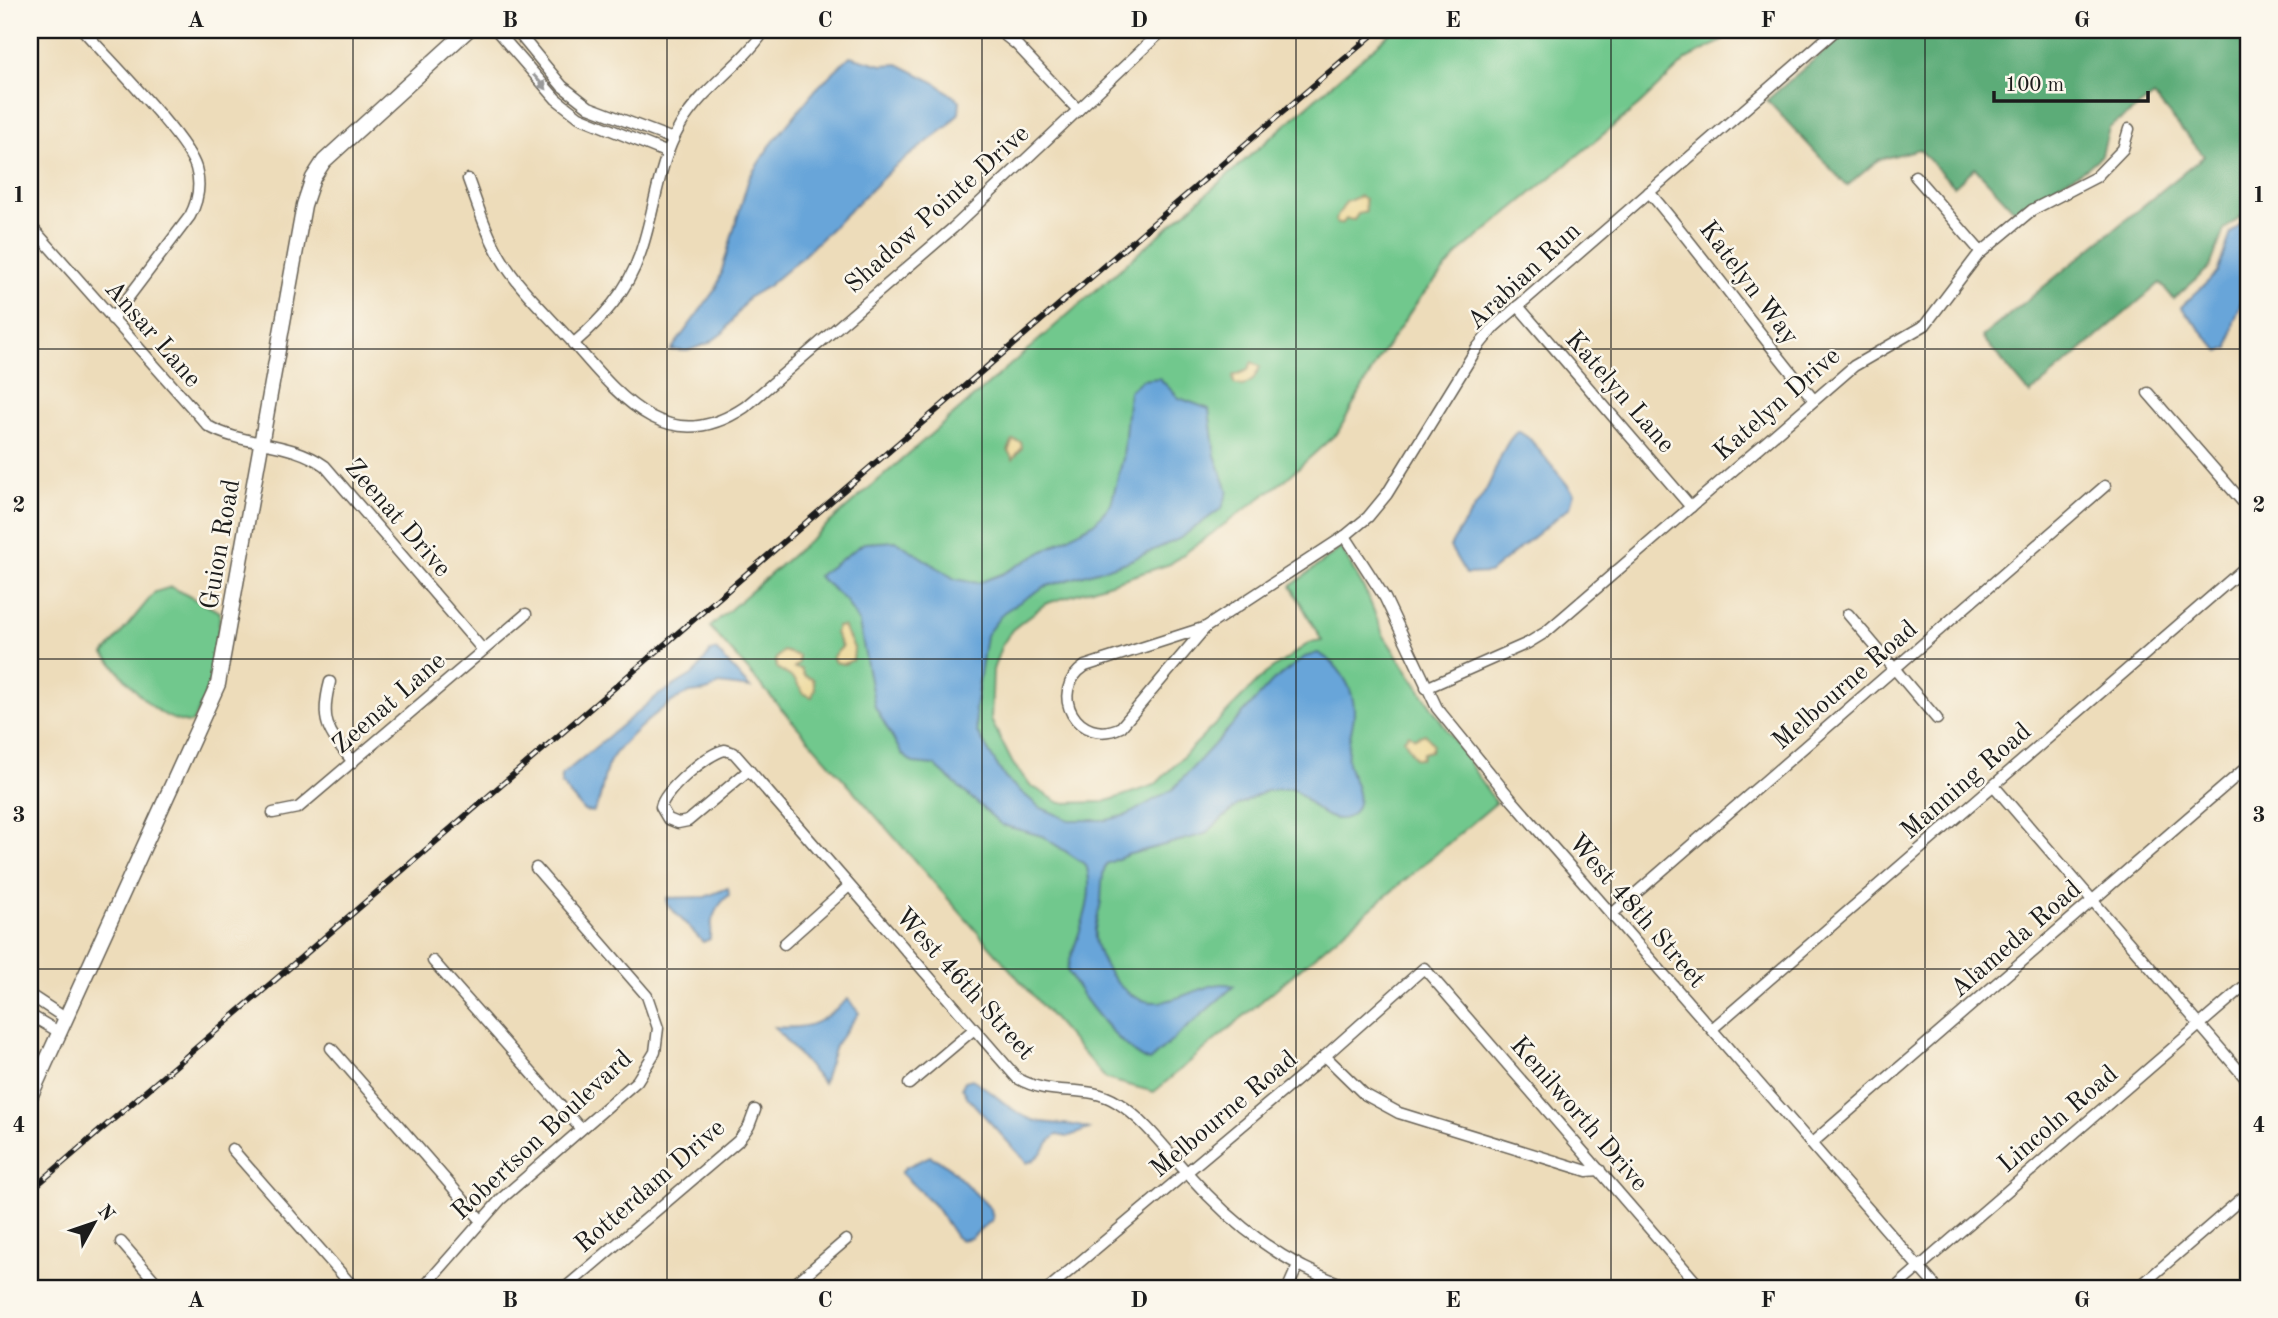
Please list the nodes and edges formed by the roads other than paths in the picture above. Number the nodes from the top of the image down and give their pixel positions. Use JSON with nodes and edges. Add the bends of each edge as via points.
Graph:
{"nodes":[{"id":1,"x":83,"y":30,"type":"edge"},
{"id":2,"x":468,"y":30,"type":"edge"},
{"id":3,"x":496,"y":30,"type":"edge"},
{"id":4,"x":516,"y":30,"type":"edge"},
{"id":5,"x":765,"y":30,"type":"edge"},
{"id":6,"x":998,"y":30,"type":"edge"},
{"id":7,"x":1163,"y":30,"type":"edge"},
{"id":8,"x":1836,"y":30,"type":"edge"},
{"id":9,"x":1078,"y":110,"type":"junction"},
{"id":10,"x":2129,"y":129,"type":"dead end"},
{"id":11,"x":673,"y":139,"type":"junction"},
{"id":12,"x":668,"y":153,"type":"junction"},
{"id":13,"x":1915,"y":176,"type":"dead end"},
{"id":14,"x":468,"y":179,"type":"dead end"},
{"id":15,"x":1649,"y":192,"type":"junction"},
{"id":16,"x":30,"y":225,"type":"edge"},
{"id":17,"x":1981,"y":252,"type":"junction"},
{"id":18,"x":1518,"y":306,"type":"junction"},
{"id":19,"x":112,"y":319,"type":"junction"},
{"id":20,"x":573,"y":344,"type":"junction"},
{"id":21,"x":2148,"y":393,"type":"dead end"},
{"id":22,"x":1814,"y":400,"type":"junction"},
{"id":23,"x":262,"y":442,"type":"junction"},
{"id":24,"x":2105,"y":486,"type":"dead end"},
{"id":25,"x":1691,"y":507,"type":"junction"},
{"id":26,"x":2248,"y":508,"type":"edge"},
{"id":27,"x":1345,"y":536,"type":"junction"},
{"id":28,"x":2248,"y":565,"type":"edge"},
{"id":29,"x":526,"y":614,"type":"dead end"},
{"id":30,"x":1847,"y":614,"type":"dead end"},
{"id":31,"x":1206,"y":627,"type":"junction"},
{"id":32,"x":483,"y":650,"type":"junction"},
{"id":33,"x":1895,"y":670,"type":"junction"},
{"id":34,"x":330,"y":682,"type":"dead end"},
{"id":35,"x":1426,"y":688,"type":"junction"},
{"id":36,"x":1937,"y":719,"type":"dead end"},
{"id":37,"x":353,"y":762,"type":"junction"},
{"id":38,"x":2248,"y":766,"type":"edge"},
{"id":39,"x":749,"y":770,"type":"junction"},
{"id":40,"x":1994,"y":786,"type":"junction"},
{"id":41,"x":273,"y":813,"type":"dead end"},
{"id":42,"x":536,"y":868,"type":"dead end"},
{"id":43,"x":849,"y":886,"type":"junction"},
{"id":44,"x":2093,"y":901,"type":"junction"},
{"id":45,"x":1612,"y":914,"type":"junction"},
{"id":46,"x":784,"y":944,"type":"dead end"},
{"id":47,"x":433,"y":961,"type":"dead end"},
{"id":48,"x":1424,"y":968,"type":"joint"},
{"id":49,"x":2248,"y":983,"type":"edge"},
{"id":50,"x":30,"y":995,"type":"edge"},
{"id":51,"x":30,"y":1015,"type":"edge"},
{"id":52,"x":62,"y":1025,"type":"junction"},
{"id":53,"x":2200,"y":1025,"type":"junction"},
{"id":54,"x":1712,"y":1029,"type":"junction"},
{"id":55,"x":973,"y":1030,"type":"junction"},
{"id":56,"x":331,"y":1048,"type":"dead end"},
{"id":57,"x":1325,"y":1056,"type":"junction"},
{"id":58,"x":2248,"y":1081,"type":"edge"},
{"id":59,"x":909,"y":1084,"type":"dead end"},
{"id":60,"x":30,"y":1097,"type":"edge"},
{"id":61,"x":755,"y":1110,"type":"dead end"},
{"id":62,"x":581,"y":1129,"type":"junction"},
{"id":63,"x":1812,"y":1143,"type":"junction"},
{"id":64,"x":232,"y":1149,"type":"dead end"},
{"id":65,"x":1600,"y":1170,"type":"junction"},
{"id":66,"x":1187,"y":1173,"type":"junction"},
{"id":67,"x":2248,"y":1194,"type":"edge"},
{"id":68,"x":481,"y":1220,"type":"junction"},
{"id":69,"x":846,"y":1240,"type":"dead end"},
{"id":70,"x":121,"y":1242,"type":"dead end"},
{"id":71,"x":1298,"y":1265,"type":"junction"},
{"id":72,"x":1919,"y":1267,"type":"junction"},
{"id":73,"x":427,"y":1283,"type":"edge"},
{"id":74,"x":161,"y":1288,"type":"edge"},
{"id":75,"x":354,"y":1288,"type":"edge"},
{"id":76,"x":443,"y":1288,"type":"edge"},
{"id":77,"x":565,"y":1288,"type":"edge"},
{"id":78,"x":790,"y":1288,"type":"edge"},
{"id":79,"x":1049,"y":1288,"type":"edge"},
{"id":80,"x":1288,"y":1288,"type":"edge"},
{"id":81,"x":1353,"y":1288,"type":"edge"},
{"id":82,"x":1701,"y":1288,"type":"edge"},
{"id":83,"x":1895,"y":1288,"type":"edge"},
{"id":84,"x":1937,"y":1288,"type":"edge"},
{"id":85,"x":2138,"y":1288,"type":"edge"}],
"edges":[{"from":1,"to":19,"type":"street","via":[[185,147],[198,178],[190,216]]},
{"from":2,"to":23,"type":"street","name":"Guion Road","via":[[330,155],[313,178],[304,205]]},
{"from":3,"to":12,"type":"street","one_way":true,"via":[[556,99],[579,117]]},
{"from":4,"to":11,"type":"street","via":[[562,86],[589,107]]},
{"from":5,"to":11,"type":"street","via":[[699,98]]},
{"from":6,"to":9,"type":"street"},
{"from":7,"to":9,"type":"street","name":"Shadow Pointe Drive"},
{"from":8,"to":15,"type":"street","name":"Arabian Run"},
{"from":9,"to":20,"type":"street","name":"Shadow Pointe Drive","via":[[945,235],[734,414],[692,426],[646,416],[625,402]]},
{"from":10,"to":17,"type":"street","name":"Katelyn Drive","via":[[2123,149],[2096,177],[2032,210]]},
{"from":11,"to":12,"type":"street"},
{"from":12,"to":20,"type":"street","via":[[633,272],[607,313]]},
{"from":13,"to":17,"type":"street"},
{"from":14,"to":20,"type":"street","via":[[501,259]]},
{"from":15,"to":18,"type":"street","name":"Arabian Run"},
{"from":15,"to":22,"type":"street","name":"Katelyn Way"},
{"from":16,"to":19,"type":"street","name":"Ansar Lane"},
{"from":17,"to":22,"type":"street","name":"Katelyn Drive","via":[[1925,326],[1862,360]]},
{"from":18,"to":25,"type":"street","name":"Katelyn Lane"},
{"from":18,"to":27,"type":"street","name":"Arabian Run","via":[[1478,348],[1381,502]]},
{"from":19,"to":23,"type":"street","name":"Ansar Lane","via":[[208,426]]},
{"from":21,"to":26,"type":"street"},
{"from":22,"to":25,"type":"street","name":"Katelyn Drive"},
{"from":23,"to":32,"type":"street","name":"Zeenat Drive","via":[[306,454],[325,466]]},
{"from":23,"to":52,"type":"street","name":"Guion Road","via":[[213,698]]},
{"from":24,"to":33,"type":"street","name":"Melbourne Road"},
{"from":25,"to":35,"type":"street","name":"Katelyn Drive","via":[[1543,634]]},
{"from":27,"to":31,"type":"street","name":"Arabian Run"},
{"from":27,"to":35,"type":"street","name":"West 48th Street","via":[[1385,598]]},
{"from":28,"to":40,"type":"street","name":"Manning Road"},
{"from":29,"to":32,"type":"street","name":"Zeenat Lane"},
{"from":30,"to":33,"type":"street"},
{"from":31,"to":31,"type":"street","name":"Arabian Run","via":[[1121,727],[1105,733],[1092,731],[1072,717],[1067,689],[1085,666]]},
{"from":32,"to":37,"type":"street","name":"Zeenat Lane"},
{"from":33,"to":36,"type":"street"},
{"from":33,"to":45,"type":"street","name":"Melbourne Road"},
{"from":34,"to":37,"type":"street","via":[[324,701],[327,731]]},
{"from":35,"to":45,"type":"street","name":"West 48th Street","via":[[1507,794]]},
{"from":37,"to":41,"type":"street","name":"Zeenat Lane","via":[[298,808]]},
{"from":38,"to":44,"type":"street","name":"Alameda Road"},
{"from":39,"to":39,"type":"street","name":"West 46th Street","via":[[734,753],[718,751],[667,793],[662,802],[664,814],[672,821],[688,821]]},
{"from":39,"to":43,"type":"street","name":"West 46th Street"},
{"from":40,"to":44,"type":"street"},
{"from":40,"to":54,"type":"street","name":"Manning Road"},
{"from":42,"to":62,"type":"street","name":"Robertson Boulevard","via":[[647,996],[655,1014],[657,1042],[641,1077]]},
{"from":43,"to":46,"type":"street"},
{"from":43,"to":55,"type":"street","name":"West 46th Street"},
{"from":44,"to":53,"type":"street"},
{"from":44,"to":63,"type":"street","name":"Alameda Road"},
{"from":45,"to":54,"type":"street","name":"West 48th Street"},
{"from":47,"to":62,"type":"street"},
{"from":48,"to":57,"type":"street","name":"Melbourne Road"},
{"from":48,"to":65,"type":"street","name":"Kenilworth Drive"},
{"from":49,"to":53,"type":"street","name":"Lincoln Road"},
{"from":50,"to":52,"type":"street"},
{"from":51,"to":52,"type":"street"},
{"from":52,"to":60,"type":"street","name":"Guion Road"},
{"from":53,"to":58,"type":"street"},
{"from":53,"to":72,"type":"street","name":"Lincoln Road"},
{"from":54,"to":63,"type":"street","name":"West 48th Street"},
{"from":55,"to":59,"type":"street"},
{"from":55,"to":66,"type":"street","name":"West 46th Street","via":[[1010,1072],[1031,1086],[1054,1092],[1088,1092],[1117,1102]]},
{"from":56,"to":68,"type":"street"},
{"from":57,"to":65,"type":"street","via":[[1364,1094],[1399,1113],[1587,1171]]},
{"from":57,"to":66,"type":"street","name":"Melbourne Road"},
{"from":61,"to":77,"type":"street","name":"Rotterdam Drive","via":[[738,1141]]},
{"from":62,"to":68,"type":"street","name":"Robertson Boulevard"},
{"from":63,"to":72,"type":"street","name":"West 48th Street"},
{"from":64,"to":75,"type":"street"},
{"from":65,"to":82,"type":"street","name":"Kenilworth Drive"},
{"from":66,"to":71,"type":"street","name":"West 46th Street","via":[[1240,1227]]},
{"from":66,"to":79,"type":"street","name":"Melbourne Road"},
{"from":67,"to":85,"type":"street"},
{"from":68,"to":73,"type":"street","name":"Robertson Boulevard"},
{"from":69,"to":78,"type":"street"},
{"from":70,"to":74,"type":"street"},
{"from":71,"to":80,"type":"street"},
{"from":71,"to":81,"type":"street","name":"West 46th Street"},
{"from":72,"to":83,"type":"street","name":"Lincoln Road"},
{"from":72,"to":84,"type":"street","name":"West 48th Street"},
{"from":73,"to":76,"type":"street"}]}
